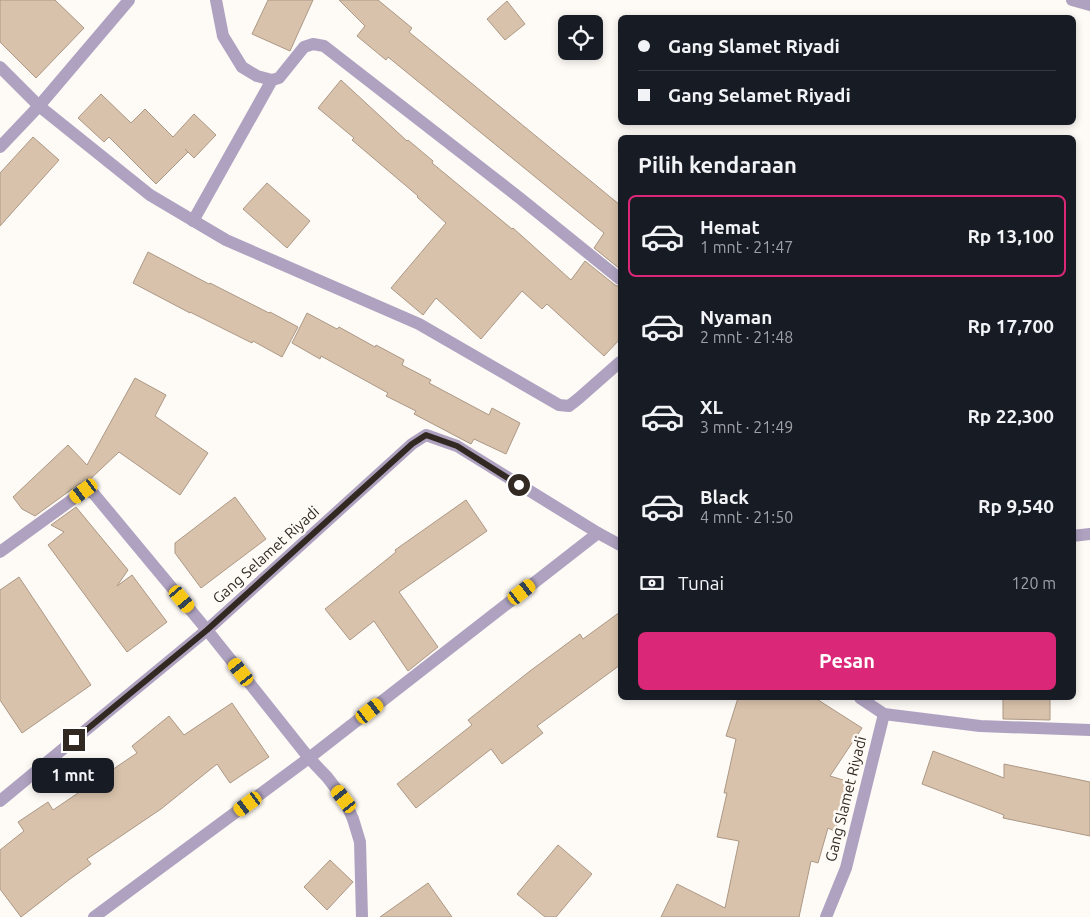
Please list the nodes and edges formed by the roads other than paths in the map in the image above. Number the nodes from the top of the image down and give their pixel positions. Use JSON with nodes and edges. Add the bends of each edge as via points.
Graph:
{"nodes":[{"id":1,"x":129,"y":0,"type":"edge"},
{"id":2,"x":216,"y":0,"type":"edge"},
{"id":3,"x":1072,"y":0,"type":"edge"},
{"id":4,"x":1090,"y":4,"type":"edge"},
{"id":5,"x":0,"y":66,"type":"edge"},
{"id":6,"x":272,"y":80,"type":"junction"},
{"id":7,"x":39,"y":106,"type":"junction"},
{"id":8,"x":0,"y":147,"type":"edge"},
{"id":9,"x":194,"y":221,"type":"junction"},
{"id":10,"x":618,"y":277,"type":"edge"},
{"id":11,"x":618,"y":364,"type":"edge"},
{"id":12,"x":598,"y":533,"type":"junction"},
{"id":13,"x":1090,"y":534,"type":"edge"},
{"id":14,"x":1076,"y":536,"type":"edge"},
{"id":15,"x":618,"y":544,"type":"edge"},
{"id":16,"x":0,"y":552,"type":"edge"},
{"id":17,"x":207,"y":630,"type":"junction"},
{"id":18,"x":863,"y":700,"type":"edge"},
{"id":19,"x":884,"y":714,"type":"junction"},
{"id":20,"x":1090,"y":730,"type":"edge"},
{"id":21,"x":309,"y":758,"type":"junction"},
{"id":22,"x":0,"y":801,"type":"edge"},
{"id":23,"x":94,"y":917,"type":"edge"},
{"id":24,"x":362,"y":917,"type":"edge"},
{"id":25,"x":826,"y":917,"type":"edge"}],
"edges":[{"from":1,"to":7,"type":"street"},
{"from":2,"to":6,"type":"street","via":[[223,36],[242,67]]},
{"from":3,"to":4,"type":"street"},
{"from":5,"to":7,"type":"street"},
{"from":6,"to":9,"type":"street"},
{"from":6,"to":10,"type":"street","via":[[279,78],[304,47],[313,44],[324,46]]},
{"from":7,"to":8,"type":"street"},
{"from":7,"to":9,"type":"street","via":[[150,195]]},
{"from":9,"to":11,"type":"street","via":[[226,240],[420,324],[559,405],[568,406]]},
{"from":12,"to":15,"type":"street"},
{"from":12,"to":17,"type":"street","name":"Gang Selamet Riyadi","via":[[457,446],[426,435],[412,444]]},
{"from":12,"to":21,"type":"street"},
{"from":13,"to":14,"type":"street"},
{"from":16,"to":17,"type":"street","via":[[88,491],[94,494]]},
{"from":17,"to":21,"type":"street"},
{"from":17,"to":22,"type":"street","name":"Gang Selamet Riyadi"},
{"from":18,"to":19,"type":"street"},
{"from":19,"to":20,"type":"street","via":[[980,726]]},
{"from":19,"to":25,"type":"street","name":"Gang Slamet Riyadi","via":[[846,868]]},
{"from":21,"to":23,"type":"street"},
{"from":21,"to":24,"type":"street","via":[[344,799],[353,819],[360,842]]}]}
